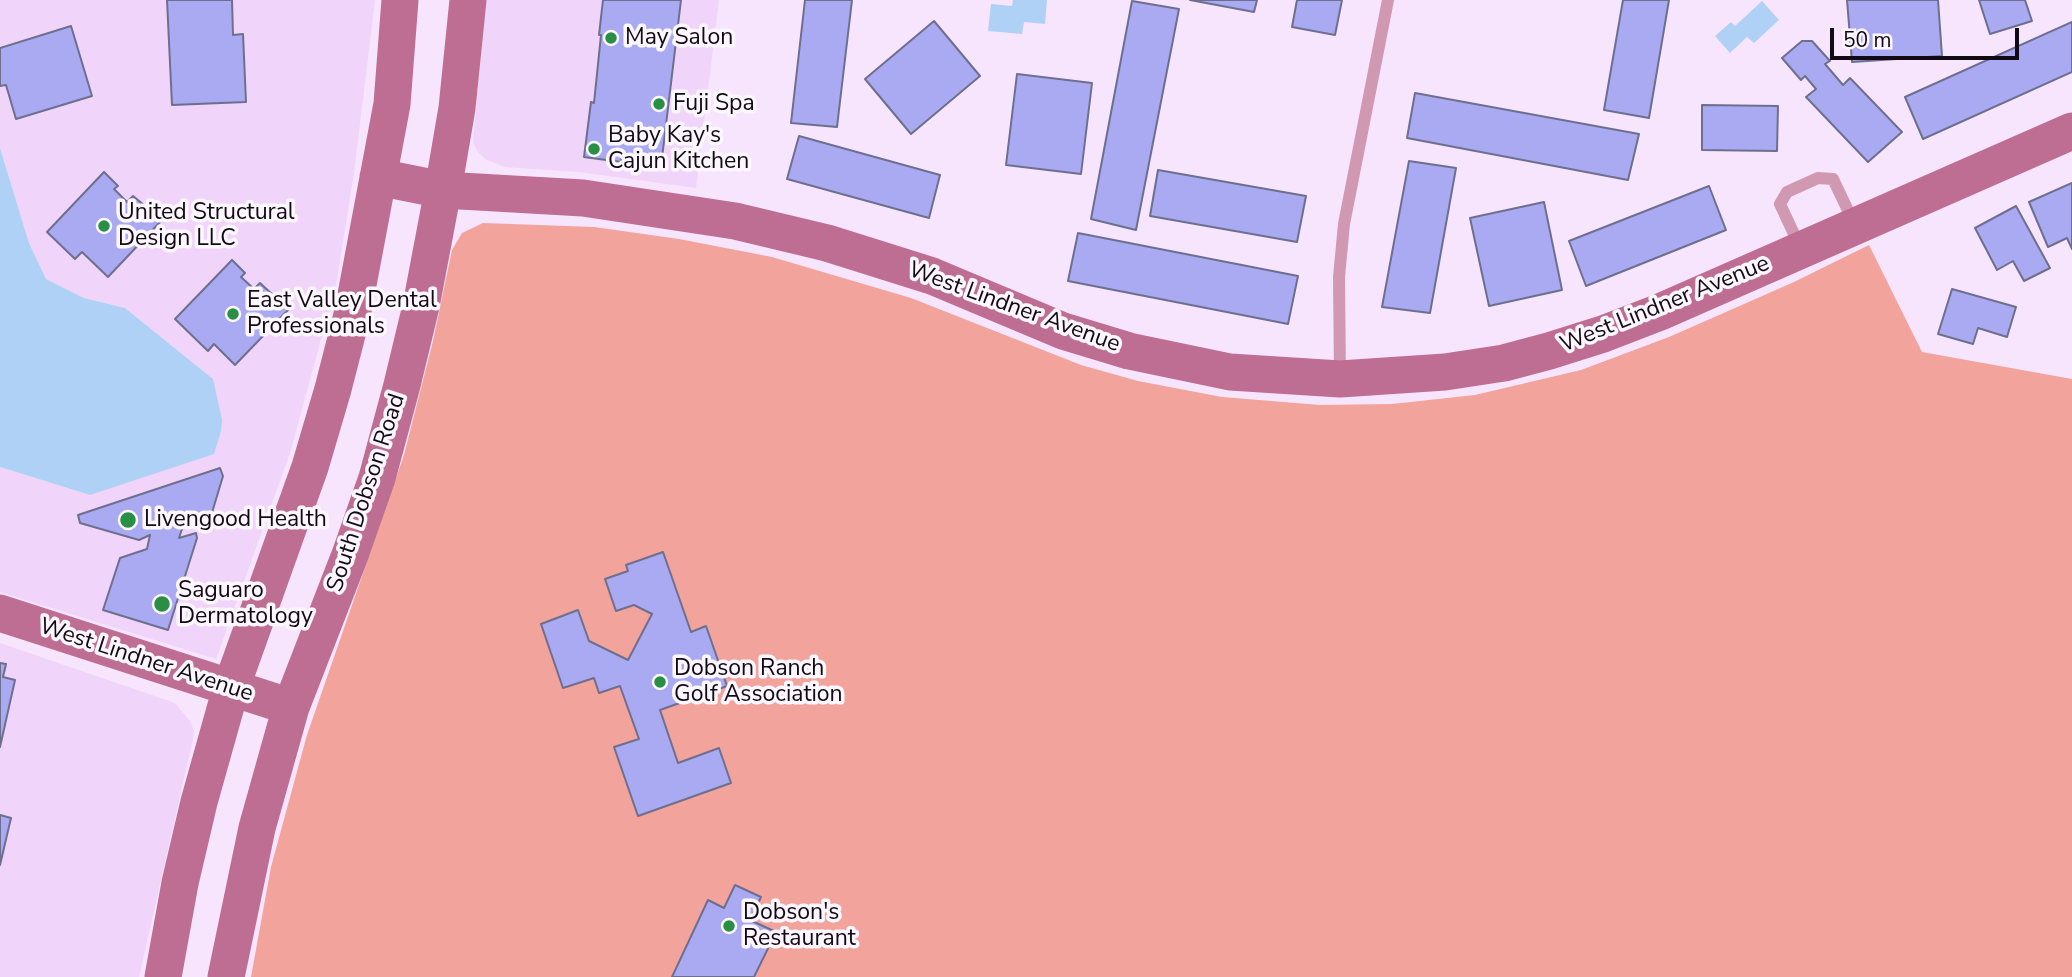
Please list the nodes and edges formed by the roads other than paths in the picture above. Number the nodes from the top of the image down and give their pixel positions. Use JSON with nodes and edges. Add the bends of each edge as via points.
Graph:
{"nodes":[{"id":1,"x":400,"y":0,"type":"edge"},
{"id":2,"x":468,"y":0,"type":"edge"},
{"id":3,"x":1388,"y":0,"type":"edge"},
{"id":4,"x":2072,"y":131,"type":"edge"},
{"id":5,"x":378,"y":177,"type":"junction"},
{"id":6,"x":443,"y":190,"type":"junction"},
{"id":7,"x":1855,"y":225,"type":"junction"},
{"id":8,"x":1801,"y":249,"type":"junction"},
{"id":9,"x":1340,"y":379,"type":"junction"},
{"id":10,"x":0,"y":613,"type":"edge"},
{"id":11,"x":231,"y":688,"type":"junction"},
{"id":12,"x":291,"y":708,"type":"junction"},
{"id":13,"x":163,"y":977,"type":"edge"},
{"id":14,"x":226,"y":977,"type":"edge"}],
"edges":[{"from":1,"to":5,"type":"street","via":[[392,104]]},
{"from":2,"to":6,"type":"street","name":"South Dobson Road"},
{"from":3,"to":9,"type":"lane","via":[[1344,224],[1339,277]]},
{"from":4,"to":7,"type":"street","name":"West Lindner Avenue"},
{"from":5,"to":6,"type":"street","name":"West Lindner Avenue"},
{"from":5,"to":11,"type":"street","via":[[333,389]]},
{"from":6,"to":9,"type":"street","name":"West Lindner Avenue","via":[[583,198],[735,221],[827,243],[932,276],[1063,331],[1129,351],[1230,372]]},
{"from":6,"to":12,"type":"street","name":"South Dobson Road","via":[[418,319],[377,478]]},
{"from":7,"to":8,"type":"street","name":"West Lindner Avenue"},
{"from":7,"to":8,"type":"lane","via":[[1833,179],[1818,178],[1787,192],[1780,204]]},
{"from":8,"to":9,"type":"street","name":"West Lindner Avenue","via":[[1660,312],[1549,351],[1445,372]]},
{"from":10,"to":11,"type":"street","name":"West Lindner Avenue"},
{"from":11,"to":12,"type":"street","name":"West Lindner Avenue"},
{"from":11,"to":13,"type":"street","via":[[199,802]]},
{"from":12,"to":14,"type":"street","name":"South Dobson Road","via":[[257,828]]}]}
